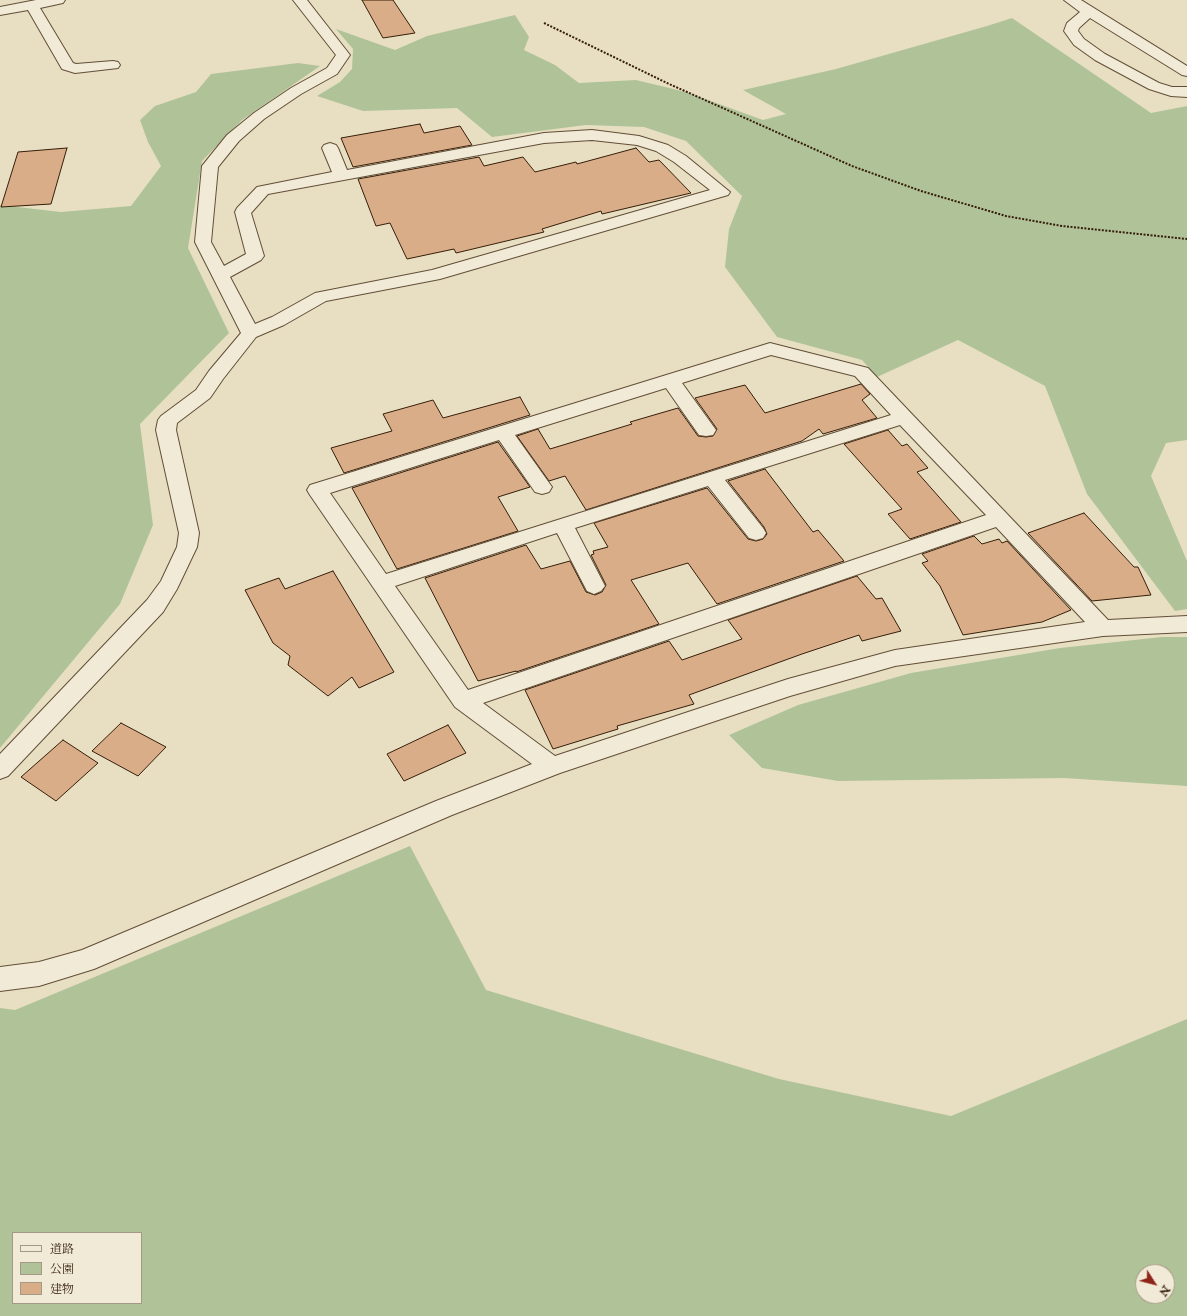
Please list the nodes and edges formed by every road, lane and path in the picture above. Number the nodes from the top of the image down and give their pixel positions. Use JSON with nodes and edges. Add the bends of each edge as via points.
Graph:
{"nodes":[{"id":1,"x":58,"y":0,"type":"edge"},
{"id":2,"x":300,"y":0,"type":"edge"},
{"id":3,"x":1071,"y":0,"type":"edge"},
{"id":4,"x":32,"y":5,"type":"junction"},
{"id":5,"x":0,"y":10,"type":"edge"},
{"id":6,"x":1090,"y":11,"type":"junction"},
{"id":7,"x":544,"y":23,"type":"dead end"},
{"id":8,"x":113,"y":65,"type":"dead end"},
{"id":9,"x":1187,"y":72,"type":"edge"},
{"id":10,"x":1187,"y":92,"type":"edge"},
{"id":11,"x":330,"y":148,"type":"dead end"},
{"id":12,"x":341,"y":175,"type":"junction"},
{"id":13,"x":1187,"y":239,"type":"edge"},
{"id":14,"x":220,"y":276,"type":"junction"},
{"id":15,"x":250,"y":332,"type":"junction"},
{"id":16,"x":670,"y":380,"type":"junction"},
{"id":17,"x":904,"y":418,"type":"junction"},
{"id":18,"x":706,"y":430,"type":"dead end"},
{"id":19,"x":503,"y":432,"type":"junction"},
{"id":20,"x":712,"y":478,"type":"junction"},
{"id":21,"x":542,"y":487,"type":"dead end"},
{"id":22,"x":1000,"y":518,"type":"junction"},
{"id":23,"x":563,"y":524,"type":"junction"},
{"id":24,"x":756,"y":533,"type":"dead end"},
{"id":25,"x":381,"y":583,"type":"junction"},
{"id":26,"x":594,"y":586,"type":"dead end"},
{"id":27,"x":1187,"y":624,"type":"edge"},
{"id":28,"x":1103,"y":628,"type":"junction"},
{"id":29,"x":463,"y":701,"type":"junction"},
{"id":30,"x":552,"y":766,"type":"junction"},
{"id":31,"x":0,"y":769,"type":"edge"},
{"id":32,"x":0,"y":979,"type":"edge"}],
"edges":[{"from":1,"to":4,"type":"street"},
{"from":2,"to":14,"type":"street","via":[[343,55],[332,70],[259,116],[233,138],[210,166],[203,242]]},
{"from":3,"to":6,"type":"street"},
{"from":4,"to":5,"type":"street"},
{"from":4,"to":8,"type":"street","via":[[67,66],[75,69]]},
{"from":6,"to":9,"type":"street"},
{"from":6,"to":10,"type":"street","via":[[1072,26],[1071,31],[1079,42],[1100,57],[1154,86]]},
{"from":7,"to":13,"type":"path","via":[[667,83],[852,166],[921,191],[1006,216],[1062,226]]},
{"from":11,"to":12,"type":"street"},
{"from":12,"to":14,"type":"street","via":[[263,190],[243,212],[255,256]]},
{"from":12,"to":15,"type":"street","via":[[544,138],[592,135],[639,141],[662,148],[722,192],[434,275],[321,296]]},
{"from":14,"to":15,"type":"street"},
{"from":15,"to":31,"type":"street","via":[[203,394],[168,420],[166,430],[188,533],[187,547],[170,584],[155,606]]},
{"from":16,"to":17,"type":"street","via":[[770,349],[861,372]]},
{"from":16,"to":18,"type":"street"},
{"from":16,"to":19,"type":"street"},
{"from":17,"to":20,"type":"street"},
{"from":17,"to":22,"type":"street"},
{"from":19,"to":21,"type":"street"},
{"from":19,"to":25,"type":"street","via":[[318,490]]},
{"from":20,"to":23,"type":"street"},
{"from":20,"to":24,"type":"street"},
{"from":22,"to":28,"type":"street"},
{"from":22,"to":29,"type":"street"},
{"from":23,"to":25,"type":"street"},
{"from":23,"to":26,"type":"street"},
{"from":25,"to":29,"type":"street"},
{"from":27,"to":28,"type":"street"},
{"from":28,"to":30,"type":"street","via":[[895,658],[788,688]]},
{"from":29,"to":30,"type":"street"},
{"from":30,"to":32,"type":"street","via":[[444,808],[85,961],[39,974]]}]}
